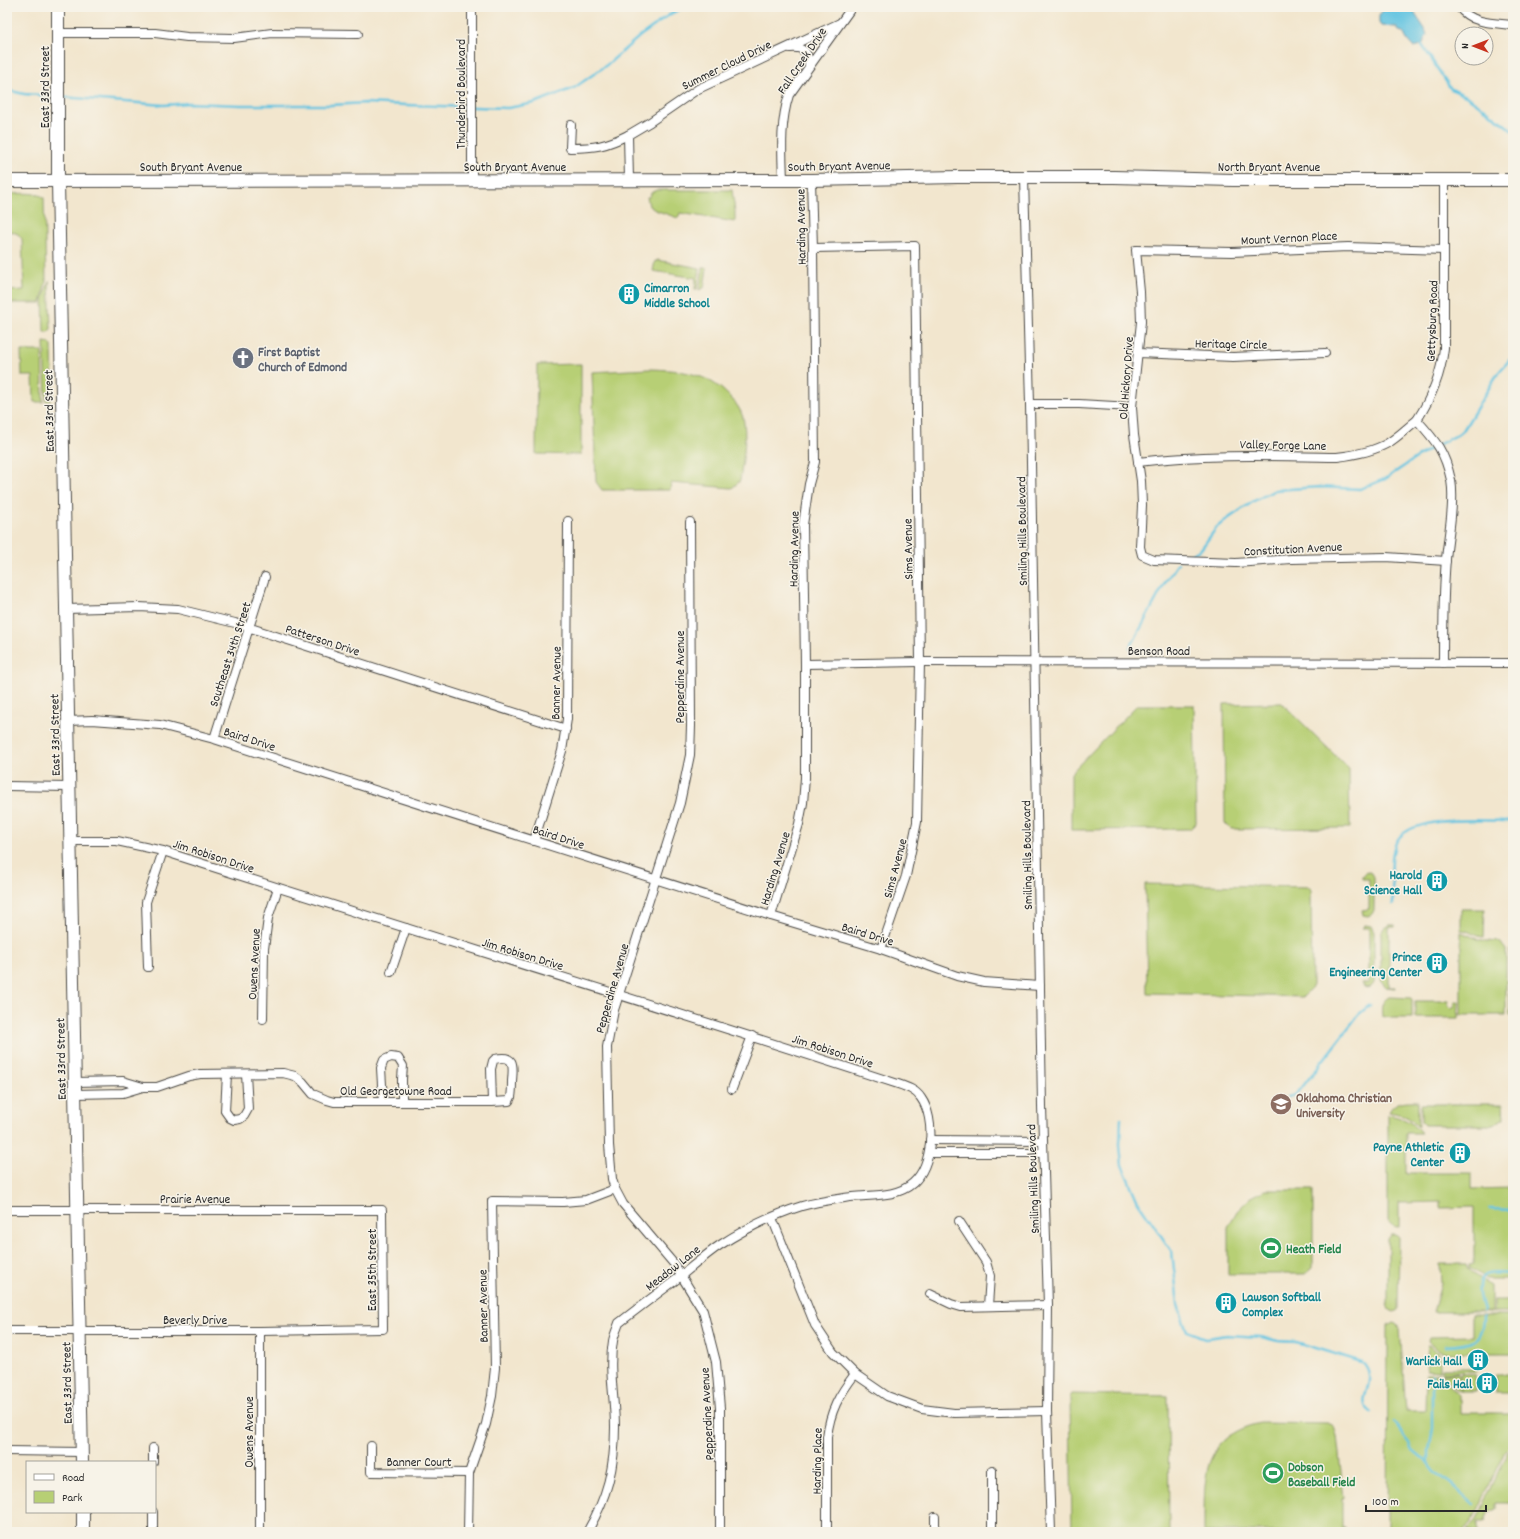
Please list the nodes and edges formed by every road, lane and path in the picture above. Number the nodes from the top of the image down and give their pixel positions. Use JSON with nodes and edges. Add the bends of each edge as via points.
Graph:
{"nodes":[{"id":1,"x":58,"y":7,"type":"edge"},
{"id":2,"x":472,"y":7,"type":"edge"},
{"id":3,"x":852,"y":7,"type":"edge"},
{"id":4,"x":1459,"y":7,"type":"edge"},
{"id":5,"x":840,"y":23,"type":"junction"},
{"id":6,"x":1513,"y":25,"type":"edge"},
{"id":7,"x":58,"y":33,"type":"junction"},
{"id":8,"x":358,"y":34,"type":"dead end"},
{"id":9,"x":786,"y":48,"type":"junction"},
{"id":10,"x":809,"y":65,"type":"junction"},
{"id":11,"x":571,"y":125,"type":"dead end"},
{"id":12,"x":628,"y":135,"type":"junction"},
{"id":13,"x":1024,"y":177,"type":"junction"},
{"id":14,"x":472,"y":180,"type":"junction"},
{"id":15,"x":629,"y":180,"type":"junction"},
{"id":16,"x":782,"y":180,"type":"junction"},
{"id":17,"x":811,"y":180,"type":"junction"},
{"id":18,"x":1444,"y":180,"type":"junction"},
{"id":19,"x":1513,"y":180,"type":"edge"},
{"id":20,"x":7,"y":181,"type":"edge"},
{"id":21,"x":58,"y":181,"type":"junction"},
{"id":22,"x":813,"y":248,"type":"junction"},
{"id":23,"x":1136,"y":250,"type":"joint"},
{"id":24,"x":1444,"y":250,"type":"junction"},
{"id":25,"x":1138,"y":353,"type":"junction"},
{"id":26,"x":1325,"y":353,"type":"dead end"},
{"id":27,"x":1030,"y":404,"type":"junction"},
{"id":28,"x":1132,"y":406,"type":"junction"},
{"id":29,"x":1417,"y":420,"type":"junction"},
{"id":30,"x":1138,"y":462,"type":"junction"},
{"id":31,"x":568,"y":521,"type":"dead end"},
{"id":32,"x":690,"y":522,"type":"dead end"},
{"id":33,"x":1142,"y":555,"type":"joint"},
{"id":34,"x":1446,"y":561,"type":"junction"},
{"id":35,"x":265,"y":577,"type":"dead end"},
{"id":36,"x":66,"y":609,"type":"junction"},
{"id":37,"x":249,"y":628,"type":"junction"},
{"id":38,"x":920,"y":662,"type":"junction"},
{"id":39,"x":1035,"y":662,"type":"junction"},
{"id":40,"x":1443,"y":663,"type":"junction"},
{"id":41,"x":1513,"y":663,"type":"edge"},
{"id":42,"x":805,"y":664,"type":"junction"},
{"id":43,"x":68,"y":721,"type":"junction"},
{"id":44,"x":566,"y":729,"type":"junction"},
{"id":45,"x":214,"y":739,"type":"junction"},
{"id":46,"x":7,"y":786,"type":"edge"},
{"id":47,"x":69,"y":787,"type":"junction"},
{"id":48,"x":70,"y":841,"type":"junction"},
{"id":49,"x":534,"y":841,"type":"junction"},
{"id":50,"x":163,"y":851,"type":"junction"},
{"id":51,"x":656,"y":880,"type":"junction"},
{"id":52,"x":278,"y":888,"type":"junction"},
{"id":53,"x":772,"y":916,"type":"junction"},
{"id":54,"x":406,"y":928,"type":"junction"},
{"id":55,"x":881,"y":949,"type":"junction"},
{"id":56,"x":148,"y":966,"type":"dead end"},
{"id":57,"x":391,"y":972,"type":"dead end"},
{"id":58,"x":1040,"y":986,"type":"junction"},
{"id":59,"x":618,"y":996,"type":"junction"},
{"id":60,"x":263,"y":1019,"type":"dead end"},
{"id":61,"x":752,"y":1036,"type":"junction"},
{"id":62,"x":227,"y":1074,"type":"junction"},
{"id":63,"x":246,"y":1074,"type":"junction"},
{"id":64,"x":118,"y":1081,"type":"junction"},
{"id":65,"x":75,"y":1088,"type":"junction"},
{"id":66,"x":143,"y":1088,"type":"junction"},
{"id":67,"x":732,"y":1089,"type":"dead end"},
{"id":68,"x":118,"y":1093,"type":"junction"},
{"id":69,"x":383,"y":1102,"type":"junction"},
{"id":70,"x":402,"y":1102,"type":"junction"},
{"id":71,"x":492,"y":1102,"type":"junction"},
{"id":72,"x":930,"y":1140,"type":"junction"},
{"id":73,"x":1043,"y":1141,"type":"junction"},
{"id":74,"x":929,"y":1153,"type":"junction"},
{"id":75,"x":1043,"y":1153,"type":"junction"},
{"id":76,"x":615,"y":1189,"type":"junction"},
{"id":77,"x":7,"y":1210,"type":"edge"},
{"id":78,"x":77,"y":1210,"type":"junction"},
{"id":79,"x":382,"y":1210,"type":"joint"},
{"id":80,"x":772,"y":1218,"type":"junction"},
{"id":81,"x":959,"y":1221,"type":"dead end"},
{"id":82,"x":681,"y":1275,"type":"junction"},
{"id":83,"x":930,"y":1294,"type":"dead end"},
{"id":84,"x":1048,"y":1305,"type":"junction"},
{"id":85,"x":988,"y":1306,"type":"junction"},
{"id":86,"x":383,"y":1329,"type":"joint"},
{"id":87,"x":7,"y":1331,"type":"edge"},
{"id":88,"x":79,"y":1331,"type":"junction"},
{"id":89,"x":260,"y":1331,"type":"junction"},
{"id":90,"x":855,"y":1374,"type":"junction"},
{"id":91,"x":1047,"y":1411,"type":"junction"},
{"id":92,"x":371,"y":1446,"type":"dead end"},
{"id":93,"x":153,"y":1448,"type":"dead end"},
{"id":94,"x":7,"y":1452,"type":"edge"},
{"id":95,"x":82,"y":1457,"type":"edge"},
{"id":96,"x":153,"y":1461,"type":"edge"},
{"id":97,"x":992,"y":1470,"type":"dead end"},
{"id":98,"x":468,"y":1473,"type":"junction"},
{"id":99,"x":83,"y":1513,"type":"edge"},
{"id":100,"x":153,"y":1513,"type":"edge"},
{"id":101,"x":935,"y":1517,"type":"dead end"},
{"id":102,"x":83,"y":1532,"type":"edge"},
{"id":103,"x":153,"y":1532,"type":"edge"},
{"id":104,"x":260,"y":1532,"type":"edge"},
{"id":105,"x":468,"y":1532,"type":"edge"},
{"id":106,"x":587,"y":1532,"type":"edge"},
{"id":107,"x":720,"y":1532,"type":"edge"},
{"id":108,"x":827,"y":1532,"type":"edge"},
{"id":109,"x":935,"y":1532,"type":"edge"},
{"id":110,"x":992,"y":1532,"type":"edge"},
{"id":111,"x":1051,"y":1532,"type":"edge"}],
"edges":[{"from":1,"to":7,"type":"street","name":"East 33rd Street"},
{"from":2,"to":14,"type":"street","name":"Thunderbird Boulevard"},
{"from":3,"to":5,"type":"street","name":"Fall Creek Drive"},
{"from":4,"to":6,"type":"street","via":[[1474,19]]},
{"from":5,"to":9,"type":"street","name":"Summer Cloud Drive"},
{"from":5,"to":10,"type":"street","name":"Fall Creek Drive"},
{"from":7,"to":8,"type":"street","via":[[155,33],[234,38],[272,33]]},
{"from":7,"to":21,"type":"street","name":"East 33rd Street"},
{"from":9,"to":10,"type":"street","via":[[800,48],[805,51]]},
{"from":9,"to":12,"type":"street","name":"Summer Cloud Drive","via":[[698,89]]},
{"from":10,"to":16,"type":"street","name":"Fall Creek Drive","via":[[789,95],[784,109]]},
{"from":11,"to":12,"type":"street","name":"Summer Cloud Drive","via":[[570,148],[593,148]]},
{"from":12,"to":15,"type":"street"},
{"from":13,"to":17,"type":"street","name":"South Bryant Avenue"},
{"from":13,"to":18,"type":"street","name":"North Bryant Avenue"},
{"from":13,"to":27,"type":"street","name":"Smiling Hills Boulevard"},
{"from":14,"to":15,"type":"street","name":"South Bryant Avenue"},
{"from":14,"to":21,"type":"street","name":"South Bryant Avenue"},
{"from":15,"to":16,"type":"street","name":"South Bryant Avenue"},
{"from":16,"to":17,"type":"street","name":"South Bryant Avenue"},
{"from":17,"to":22,"type":"street","name":"Harding Avenue"},
{"from":18,"to":19,"type":"street","name":"North Bryant Avenue"},
{"from":18,"to":24,"type":"street","name":"Gettysburg Road"},
{"from":20,"to":21,"type":"street","name":"South Bryant Avenue"},
{"from":21,"to":36,"type":"street","name":"East 33rd Street"},
{"from":22,"to":38,"type":"street","name":"Sims Avenue","via":[[916,246]]},
{"from":22,"to":42,"type":"street","name":"Harding Avenue","via":[[815,462],[803,525]]},
{"from":23,"to":24,"type":"street","name":"Mount Vernon Place","via":[[1232,252],[1348,247]]},
{"from":23,"to":25,"type":"street","name":"Old Hickory Drive","via":[[1141,322]]},
{"from":24,"to":29,"type":"street","name":"Gettysburg Road","via":[[1443,361],[1436,386]]},
{"from":25,"to":26,"type":"street","name":"Heritage Circle","via":[[1233,357]]},
{"from":25,"to":28,"type":"street","name":"Old Hickory Drive"},
{"from":27,"to":28,"type":"street"},
{"from":27,"to":39,"type":"street","name":"Smiling Hills Boulevard"},
{"from":28,"to":30,"type":"street","name":"Old Hickory Drive"},
{"from":29,"to":30,"type":"street","name":"Valley Forge Lane","via":[[1388,443],[1350,456],[1236,455]]},
{"from":29,"to":34,"type":"street","via":[[1435,439],[1451,482]]},
{"from":30,"to":33,"type":"street","name":"Old Hickory Drive","via":[[1142,505]]},
{"from":31,"to":44,"type":"street","name":"Banner Avenue"},
{"from":32,"to":51,"type":"street","name":"Pepperdine Avenue","via":[[690,755],[680,803]]},
{"from":33,"to":34,"type":"street","name":"Constitution Avenue","via":[[1154,560],[1236,563],[1386,557]]},
{"from":34,"to":40,"type":"street"},
{"from":35,"to":37,"type":"street","name":"Southeast 34th Street"},
{"from":36,"to":37,"type":"street","name":"Patterson Drive","via":[[178,609]]},
{"from":36,"to":43,"type":"street","name":"East 33rd Street"},
{"from":37,"to":44,"type":"street","name":"Patterson Drive"},
{"from":37,"to":45,"type":"street","name":"Southeast 34th Street"},
{"from":38,"to":39,"type":"street","name":"Benson Road"},
{"from":38,"to":42,"type":"street","name":"Benson Road"},
{"from":38,"to":55,"type":"street","name":"Sims Avenue","via":[[918,822],[906,876]]},
{"from":39,"to":40,"type":"street","name":"Benson Road"},
{"from":39,"to":58,"type":"street","name":"Smiling Hills Boulevard"},
{"from":40,"to":41,"type":"street","name":"Benson Road"},
{"from":42,"to":53,"type":"street","name":"Harding Avenue","via":[[803,803],[800,824]]},
{"from":43,"to":45,"type":"street","name":"Baird Drive","via":[[92,720],[160,725]]},
{"from":43,"to":47,"type":"street","name":"East 33rd Street"},
{"from":44,"to":49,"type":"street","name":"Banner Avenue","via":[[562,751]]},
{"from":45,"to":49,"type":"street","name":"Baird Drive"},
{"from":46,"to":47,"type":"street"},
{"from":47,"to":48,"type":"street","name":"East 33rd Street"},
{"from":48,"to":50,"type":"street","name":"Jim Robison Drive","via":[[117,841]]},
{"from":48,"to":65,"type":"street","name":"East 33rd Street"},
{"from":49,"to":51,"type":"street","name":"Baird Drive"},
{"from":50,"to":52,"type":"street","name":"Jim Robison Drive"},
{"from":50,"to":56,"type":"street","via":[[146,902]]},
{"from":51,"to":53,"type":"street","name":"Baird Drive"},
{"from":51,"to":59,"type":"street","name":"Pepperdine Avenue"},
{"from":52,"to":54,"type":"street","name":"Jim Robison Drive"},
{"from":52,"to":60,"type":"street","name":"Owens Avenue","via":[[268,918],[264,949]]},
{"from":53,"to":55,"type":"street","name":"Baird Drive"},
{"from":54,"to":57,"type":"street"},
{"from":54,"to":59,"type":"street","name":"Jim Robison Drive"},
{"from":55,"to":58,"type":"street","name":"Baird Drive","via":[[957,976],[984,982]]},
{"from":58,"to":73,"type":"street","name":"Smiling Hills Boulevard"},
{"from":59,"to":61,"type":"street","name":"Jim Robison Drive"},
{"from":59,"to":76,"type":"street","name":"Pepperdine Avenue","via":[[607,1047],[610,1169]]},
{"from":61,"to":67,"type":"street"},
{"from":61,"to":72,"type":"street","name":"Jim Robison Drive","via":[[909,1088],[920,1097],[927,1108]]},
{"from":62,"to":63,"type":"street","name":"Old Georgetowne Road"},
{"from":62,"to":63,"type":"street","via":[[225,1111],[234,1120],[244,1116],[248,1109]]},
{"from":62,"to":66,"type":"street","name":"Old Georgetowne Road","via":[[200,1074],[157,1088]]},
{"from":63,"to":69,"type":"street","name":"Old Georgetowne Road","via":[[283,1073],[295,1076],[314,1094],[334,1102]]},
{"from":64,"to":65,"type":"street","name":"Old Georgetowne Road"},
{"from":64,"to":66,"type":"street","name":"Old Georgetowne Road"},
{"from":64,"to":68,"type":"street"},
{"from":65,"to":68,"type":"street","name":"Old Georgetowne Road"},
{"from":65,"to":78,"type":"street","name":"East 33rd Street"},
{"from":66,"to":68,"type":"street","name":"Old Georgetowne Road"},
{"from":69,"to":70,"type":"street","name":"Old Georgetowne Road"},
{"from":69,"to":70,"type":"street","via":[[381,1068],[384,1060],[391,1057],[398,1058],[403,1066]]},
{"from":70,"to":71,"type":"street","name":"Old Georgetowne Road"},
{"from":71,"to":71,"type":"street","name":"Old Georgetowne Road","via":[[492,1065],[495,1059],[504,1057],[512,1062],[514,1068],[511,1097],[509,1101]]},
{"from":72,"to":73,"type":"street"},
{"from":72,"to":74,"type":"street","name":"Jim Robison Drive"},
{"from":73,"to":75,"type":"street","name":"Smiling Hills Boulevard"},
{"from":74,"to":75,"type":"street"},
{"from":74,"to":80,"type":"street","name":"Meadow Lane","via":[[924,1170],[904,1189],[889,1194],[844,1198],[802,1206]]},
{"from":75,"to":84,"type":"street","name":"Smiling Hills Boulevard"},
{"from":76,"to":82,"type":"street","name":"Pepperdine Avenue","via":[[629,1213],[657,1242]]},
{"from":76,"to":98,"type":"street","name":"Banner Avenue","via":[[586,1200],[492,1201],[495,1368],[486,1424]]},
{"from":77,"to":78,"type":"street","name":"Prairie Avenue"},
{"from":78,"to":79,"type":"street","name":"Prairie Avenue"},
{"from":78,"to":88,"type":"street","name":"East 33rd Street"},
{"from":79,"to":86,"type":"street","name":"East 35th Street"},
{"from":80,"to":82,"type":"street","name":"Meadow Lane","via":[[746,1229]]},
{"from":80,"to":90,"type":"street","via":[[815,1325],[833,1352]]},
{"from":81,"to":85,"type":"street","via":[[986,1262],[990,1276]]},
{"from":82,"to":106,"type":"street","name":"Meadow Lane","via":[[619,1324],[613,1340],[613,1464],[608,1487]]},
{"from":82,"to":107,"type":"street","name":"Pepperdine Avenue","via":[[703,1311],[716,1362],[720,1408]]},
{"from":83,"to":85,"type":"street","via":[[956,1306]]},
{"from":84,"to":85,"type":"street"},
{"from":84,"to":91,"type":"street","name":"Smiling Hills Boulevard"},
{"from":86,"to":89,"type":"street","name":"Beverly Drive"},
{"from":87,"to":88,"type":"street","name":"Beverly Drive"},
{"from":88,"to":89,"type":"street","name":"Beverly Drive"},
{"from":88,"to":95,"type":"street","name":"East 33rd Street"},
{"from":89,"to":104,"type":"street","name":"Owens Avenue"},
{"from":90,"to":91,"type":"street","via":[[887,1396],[922,1409],[954,1413]]},
{"from":90,"to":108,"type":"street","name":"Harding Place","via":[[834,1406],[829,1422]]},
{"from":91,"to":111,"type":"street","name":"Smiling Hills Boulevard"},
{"from":92,"to":98,"type":"street","name":"Banner Court","via":[[371,1472]]},
{"from":93,"to":96,"type":"street"},
{"from":94,"to":95,"type":"street"},
{"from":97,"to":110,"type":"street"},
{"from":98,"to":105,"type":"street","name":"Banner Avenue"},
{"from":99,"to":102,"type":"street"},
{"from":100,"to":103,"type":"street"},
{"from":101,"to":109,"type":"street"}]}
